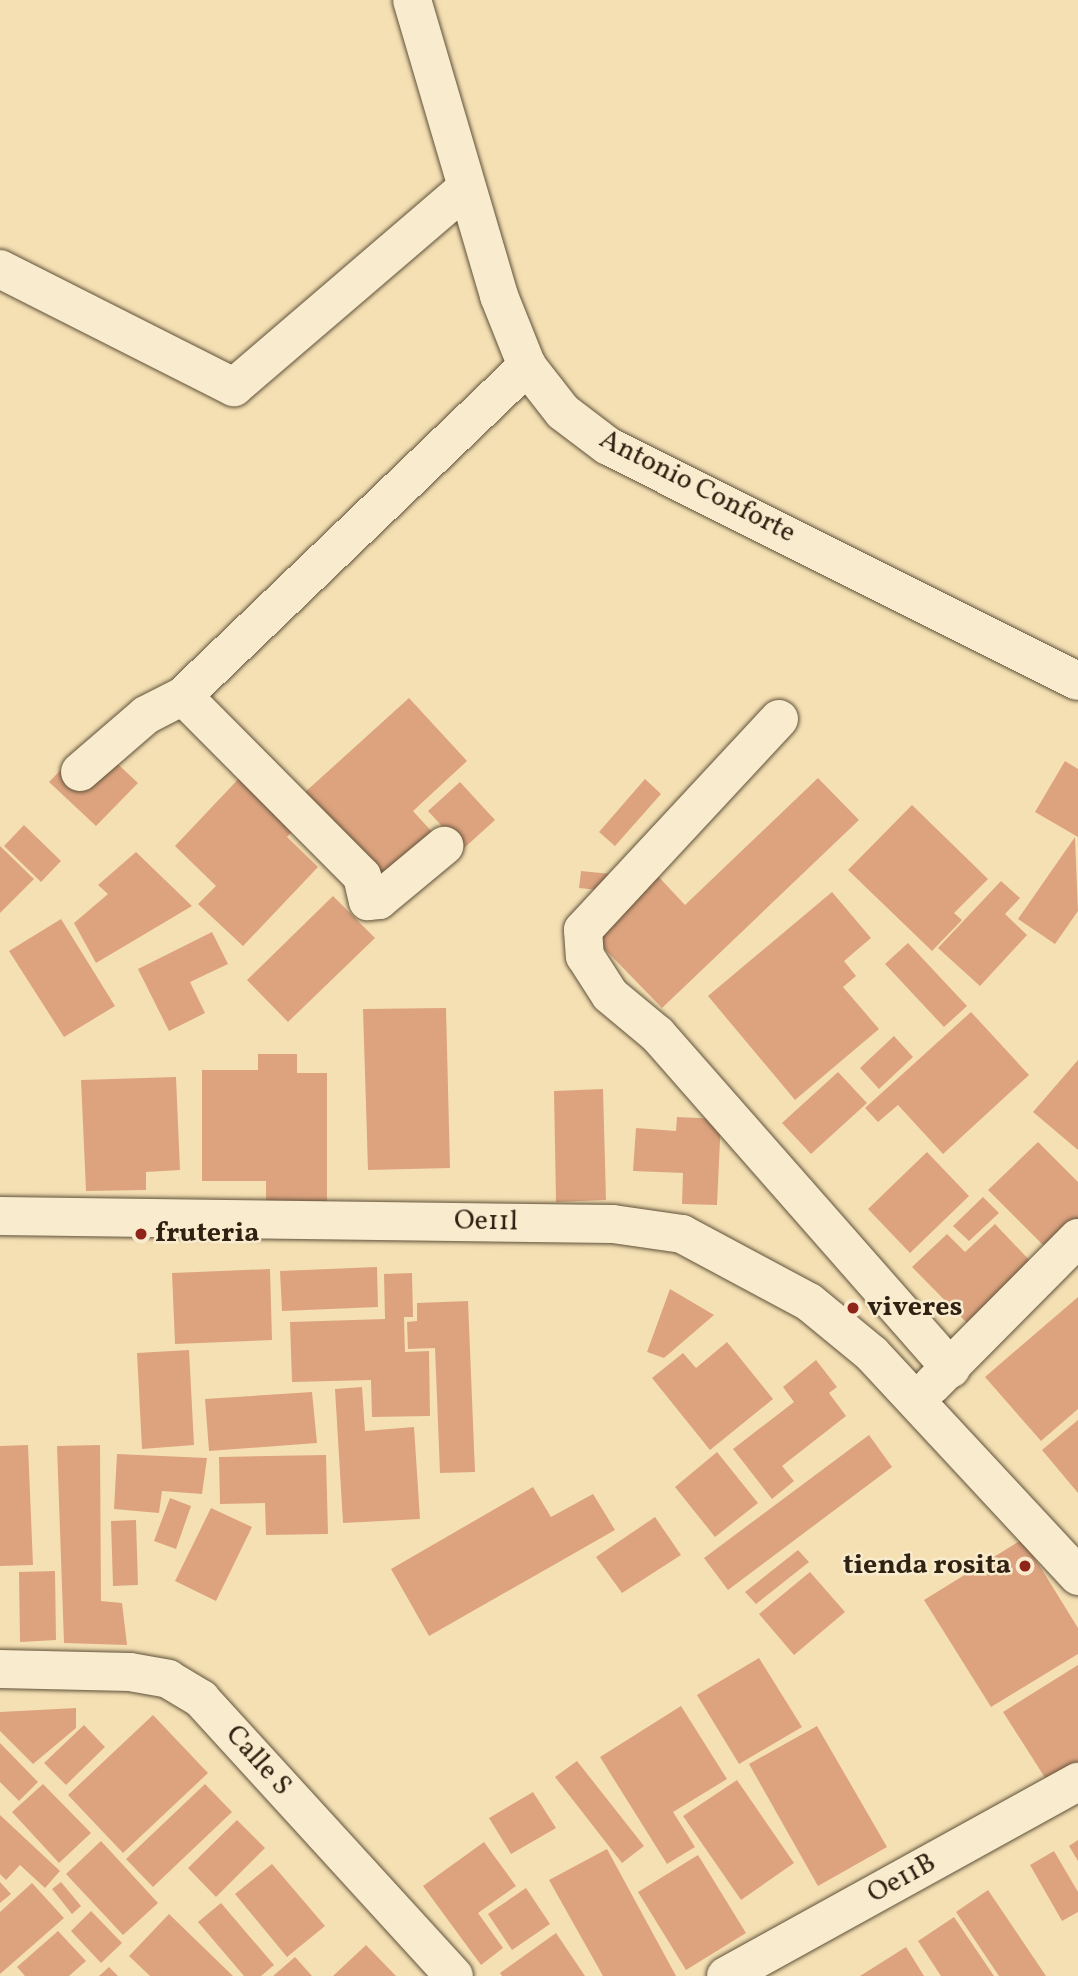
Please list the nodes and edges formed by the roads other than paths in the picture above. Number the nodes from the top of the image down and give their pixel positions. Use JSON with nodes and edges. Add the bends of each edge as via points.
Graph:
{"nodes":[{"id":1,"x":412,"y":0,"type":"edge"},
{"id":2,"x":466,"y":188,"type":"junction"},
{"id":3,"x":0,"y":269,"type":"edge"},
{"id":4,"x":527,"y":366,"type":"junction"},
{"id":5,"x":1078,"y":681,"type":"edge"},
{"id":6,"x":183,"y":696,"type":"junction"},
{"id":7,"x":779,"y":719,"type":"dead end"},
{"id":8,"x":80,"y":772,"type":"dead end"},
{"id":9,"x":443,"y":846,"type":"dead end"},
{"id":10,"x":0,"y":1216,"type":"edge"},
{"id":11,"x":1078,"y":1238,"type":"edge"},
{"id":12,"x":950,"y":1369,"type":"junction"},
{"id":13,"x":914,"y":1400,"type":"junction"},
{"id":14,"x":1078,"y":1576,"type":"edge"},
{"id":15,"x":0,"y":1669,"type":"edge"},
{"id":16,"x":1078,"y":1782,"type":"edge"},
{"id":17,"x":454,"y":1976,"type":"edge"},
{"id":18,"x":726,"y":1976,"type":"edge"}],
"edges":[{"from":1,"to":2,"type":"street","name":"Antonio Conforte"},
{"from":2,"to":3,"type":"street","via":[[234,387]]},
{"from":2,"to":4,"type":"street","name":"Antonio Conforte","via":[[499,296]]},
{"from":4,"to":5,"type":"street","name":"Antonio Conforte","via":[[564,412],[608,446]]},
{"from":4,"to":6,"type":"street"},
{"from":6,"to":8,"type":"street","via":[[146,715]]},
{"from":6,"to":9,"type":"street","via":[[362,876],[368,901],[379,900]]},
{"from":7,"to":12,"type":"street","via":[[583,930],[585,956],[610,995],[658,1035]]},
{"from":10,"to":13,"type":"street","name":"Oe11l","via":[[613,1224],[682,1234],[809,1302],[872,1354]]},
{"from":11,"to":12,"type":"street"},
{"from":12,"to":13,"type":"street"},
{"from":13,"to":14,"type":"street","name":"Oe11l"},
{"from":15,"to":17,"type":"street","name":"Calle S","via":[[130,1672],[169,1679],[201,1699]]},
{"from":16,"to":18,"type":"street","name":"Oe11B"}]}
